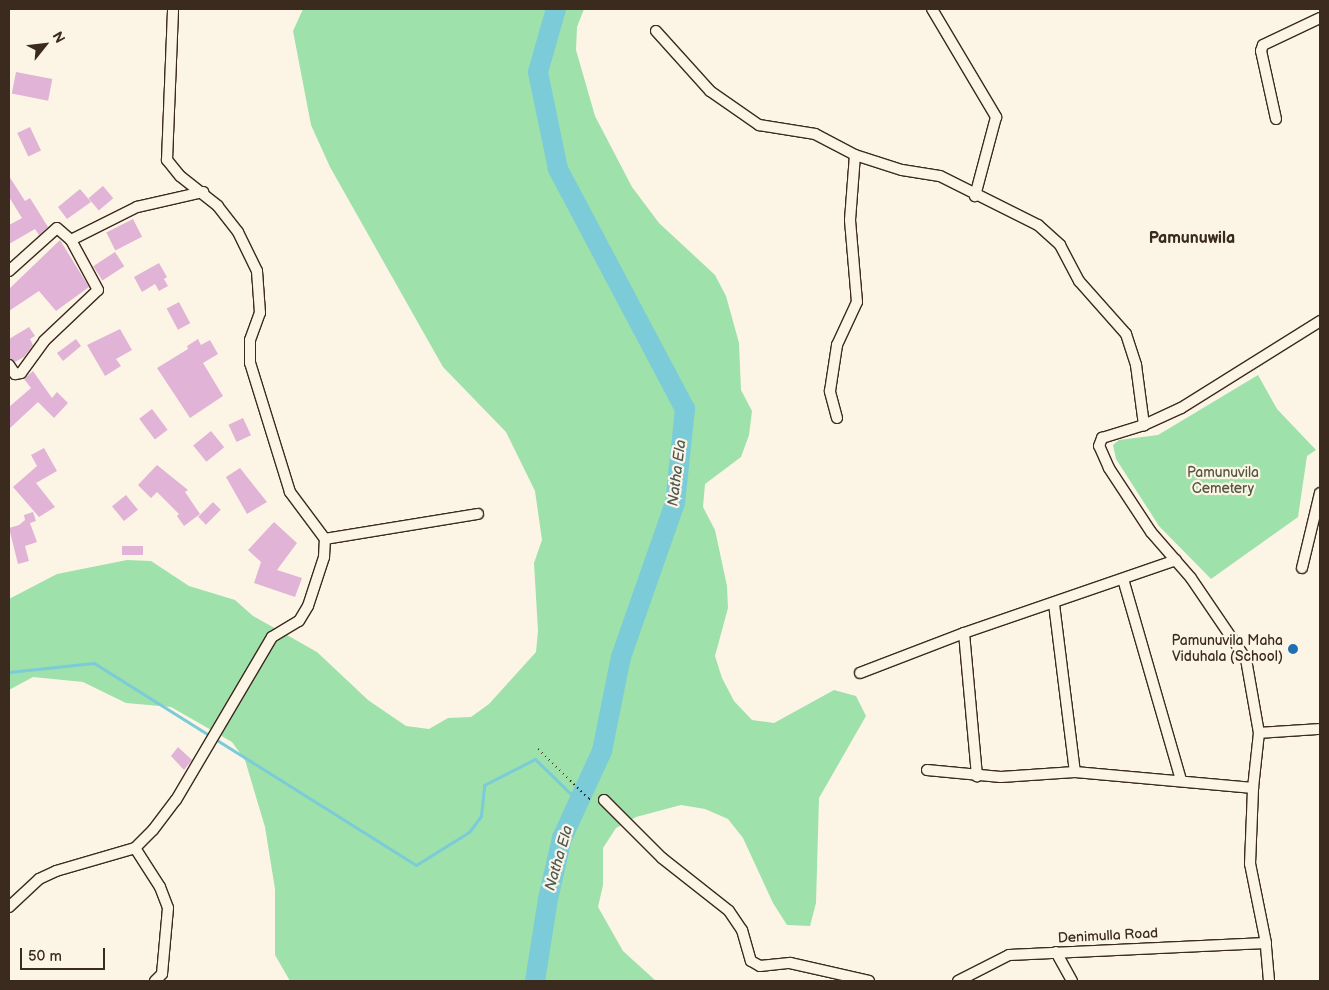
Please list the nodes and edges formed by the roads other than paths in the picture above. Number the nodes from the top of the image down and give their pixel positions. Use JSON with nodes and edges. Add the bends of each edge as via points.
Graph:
{"nodes":[{"id":1,"x":173,"y":9,"type":"edge"},
{"id":2,"x":932,"y":9,"type":"edge"},
{"id":3,"x":1320,"y":18,"type":"edge"},
{"id":4,"x":656,"y":31,"type":"dead end"},
{"id":5,"x":1276,"y":119,"type":"dead end"},
{"id":6,"x":856,"y":154,"type":"junction"},
{"id":7,"x":203,"y":192,"type":"junction"},
{"id":8,"x":975,"y":196,"type":"junction"},
{"id":9,"x":71,"y":240,"type":"junction"},
{"id":10,"x":9,"y":271,"type":"edge"},
{"id":11,"x":1320,"y":321,"type":"edge"},
{"id":12,"x":9,"y":365,"type":"edge"},
{"id":13,"x":837,"y":418,"type":"dead end"},
{"id":14,"x":1144,"y":426,"type":"junction"},
{"id":15,"x":1320,"y":493,"type":"edge"},
{"id":16,"x":478,"y":514,"type":"dead end"},
{"id":17,"x":325,"y":539,"type":"junction"},
{"id":18,"x":1176,"y":560,"type":"junction"},
{"id":19,"x":1302,"y":568,"type":"dead end"},
{"id":20,"x":1123,"y":579,"type":"junction"},
{"id":21,"x":1054,"y":604,"type":"junction"},
{"id":22,"x":964,"y":633,"type":"junction"},
{"id":23,"x":860,"y":674,"type":"dead end"},
{"id":24,"x":1320,"y":729,"type":"edge"},
{"id":25,"x":1259,"y":733,"type":"junction"},
{"id":26,"x":927,"y":770,"type":"dead end"},
{"id":27,"x":1075,"y":772,"type":"junction"},
{"id":28,"x":977,"y":776,"type":"junction"},
{"id":29,"x":1181,"y":780,"type":"junction"},
{"id":30,"x":1252,"y":788,"type":"junction"},
{"id":31,"x":604,"y":800,"type":"dead end"},
{"id":32,"x":135,"y":848,"type":"junction"},
{"id":33,"x":9,"y":907,"type":"edge"},
{"id":34,"x":1266,"y":943,"type":"junction"},
{"id":35,"x":1056,"y":952,"type":"junction"},
{"id":36,"x":155,"y":981,"type":"edge"},
{"id":37,"x":869,"y":981,"type":"edge"},
{"id":38,"x":958,"y":981,"type":"edge"},
{"id":39,"x":1072,"y":981,"type":"edge"},
{"id":40,"x":1269,"y":981,"type":"edge"}],
"edges":[{"from":1,"to":7,"type":"street","via":[[167,160],[180,176]]},
{"from":2,"to":8,"type":"street","via":[[996,117]]},
{"from":3,"to":5,"type":"street","via":[[1263,45],[1261,51]]},
{"from":4,"to":6,"type":"street","via":[[710,91],[759,126],[815,134]]},
{"from":6,"to":8,"type":"street","via":[[902,170],[940,176]]},
{"from":6,"to":13,"type":"street","via":[[850,220],[857,302],[837,345],[830,391]]},
{"from":7,"to":9,"type":"street","via":[[137,207]]},
{"from":7,"to":17,"type":"street","via":[[238,232],[257,271],[260,313],[250,340],[250,363],[290,492]]},
{"from":8,"to":14,"type":"street","via":[[1038,225],[1060,246],[1079,281],[1126,334],[1136,365]]},
{"from":9,"to":10,"type":"street","via":[[57,228]]},
{"from":9,"to":12,"type":"street","via":[[98,290],[44,341],[22,373],[15,374]]},
{"from":11,"to":14,"type":"street","via":[[1181,408]]},
{"from":14,"to":18,"type":"street","via":[[1102,438],[1099,446],[1109,468],[1151,532]]},
{"from":15,"to":19,"type":"street"},
{"from":16,"to":17,"type":"street"},
{"from":17,"to":32,"type":"street","via":[[324,556],[308,606],[299,621],[272,637],[176,800]]},
{"from":18,"to":20,"type":"street"},
{"from":18,"to":25,"type":"street","via":[[1246,659]]},
{"from":20,"to":21,"type":"street"},
{"from":20,"to":29,"type":"street"},
{"from":21,"to":22,"type":"street"},
{"from":21,"to":27,"type":"street"},
{"from":22,"to":23,"type":"street"},
{"from":22,"to":28,"type":"street"},
{"from":24,"to":25,"type":"street"},
{"from":25,"to":30,"type":"street"},
{"from":26,"to":28,"type":"street"},
{"from":27,"to":28,"type":"street"},
{"from":27,"to":29,"type":"street"},
{"from":29,"to":30,"type":"street"},
{"from":30,"to":34,"type":"street","via":[[1250,864]]},
{"from":31,"to":37,"type":"street","via":[[662,858],[729,911],[742,930],[750,961],[760,966],[790,963]]},
{"from":32,"to":33,"type":"street","via":[[56,871],[39,879]]},
{"from":32,"to":36,"type":"street","via":[[160,887],[168,908],[162,974]]},
{"from":34,"to":35,"type":"street","name":"Denimulla Road"},
{"from":34,"to":40,"type":"street"},
{"from":35,"to":38,"type":"street","name":"Denimulla Road","via":[[1008,955]]},
{"from":35,"to":39,"type":"street"}]}
